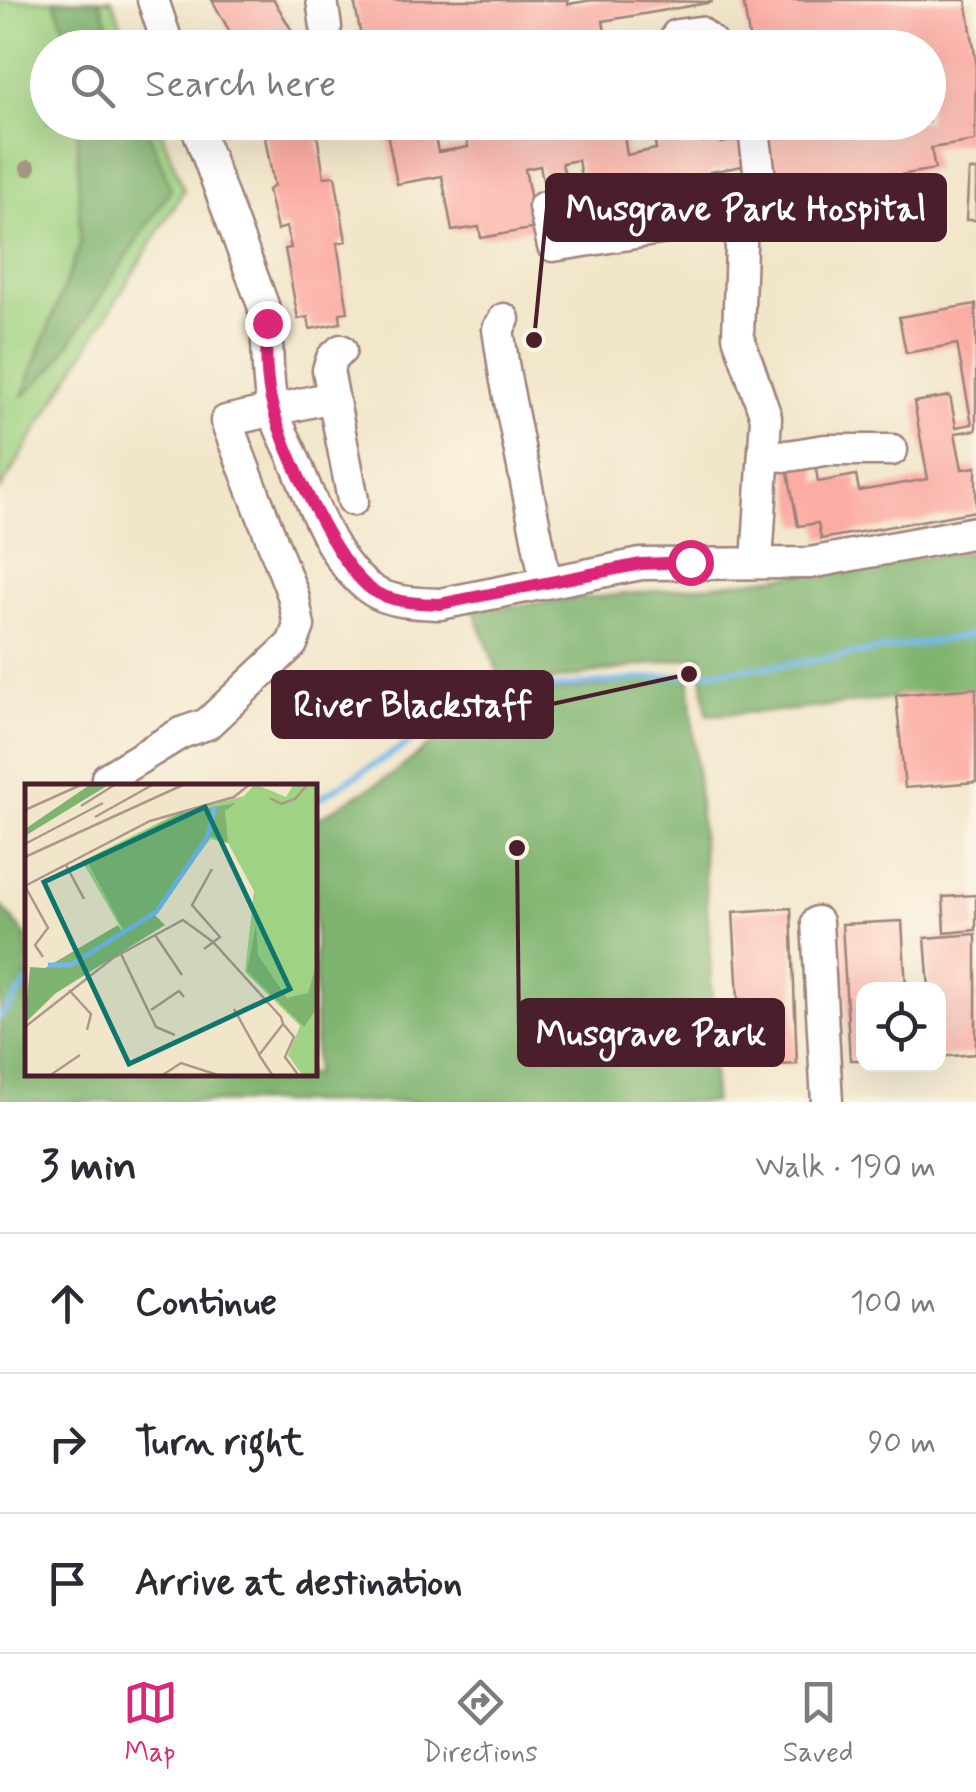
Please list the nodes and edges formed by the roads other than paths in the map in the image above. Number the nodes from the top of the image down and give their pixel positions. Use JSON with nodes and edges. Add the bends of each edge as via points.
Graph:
{"nodes":[{"id":1,"x":152,"y":0,"type":"edge"},
{"id":2,"x":163,"y":30,"type":"edge"},
{"id":3,"x":202,"y":140,"type":"edge"},
{"id":4,"x":755,"y":140,"type":"edge"},
{"id":5,"x":544,"y":207,"type":"dead end"},
{"id":6,"x":742,"y":216,"type":"junction"},
{"id":7,"x":504,"y":318,"type":"dead end"},
{"id":8,"x":340,"y":350,"type":"dead end"},
{"id":9,"x":332,"y":397,"type":"junction"},
{"id":10,"x":273,"y":409,"type":"junction"},
{"id":11,"x":892,"y":450,"type":"dead end"},
{"id":12,"x":764,"y":455,"type":"junction"},
{"id":13,"x":353,"y":500,"type":"dead end"},
{"id":14,"x":976,"y":532,"type":"edge"},
{"id":15,"x":757,"y":564,"type":"junction"},
{"id":16,"x":546,"y":583,"type":"junction"},
{"id":17,"x":107,"y":778,"type":"dead end"},
{"id":18,"x":817,"y":922,"type":"dead end"},
{"id":19,"x":826,"y":1102,"type":"edge"}],
"edges":[{"from":1,"to":2,"type":"lane"},
{"from":3,"to":10,"type":"lane","via":[[263,306]]},
{"from":4,"to":6,"type":"lane","via":[[761,185]]},
{"from":5,"to":6,"type":"lane","via":[[553,246]]},
{"from":6,"to":12,"type":"lane","via":[[738,336],[766,417]]},
{"from":7,"to":16,"type":"lane","via":[[498,329],[505,376]]},
{"from":8,"to":9,"type":"lane","via":[[328,370]]},
{"from":9,"to":10,"type":"lane"},
{"from":9,"to":13,"type":"lane"},
{"from":10,"to":16,"type":"lane","via":[[318,515],[346,564],[373,591],[406,603],[440,604]]},
{"from":10,"to":17,"type":"lane","via":[[226,421],[292,595],[299,626],[292,644],[207,724]]},
{"from":11,"to":12,"type":"lane"},
{"from":12,"to":15,"type":"lane"},
{"from":14,"to":15,"type":"lane","via":[[810,563]]},
{"from":15,"to":16,"type":"lane","via":[[641,564]]},
{"from":18,"to":19,"type":"lane"}]}
